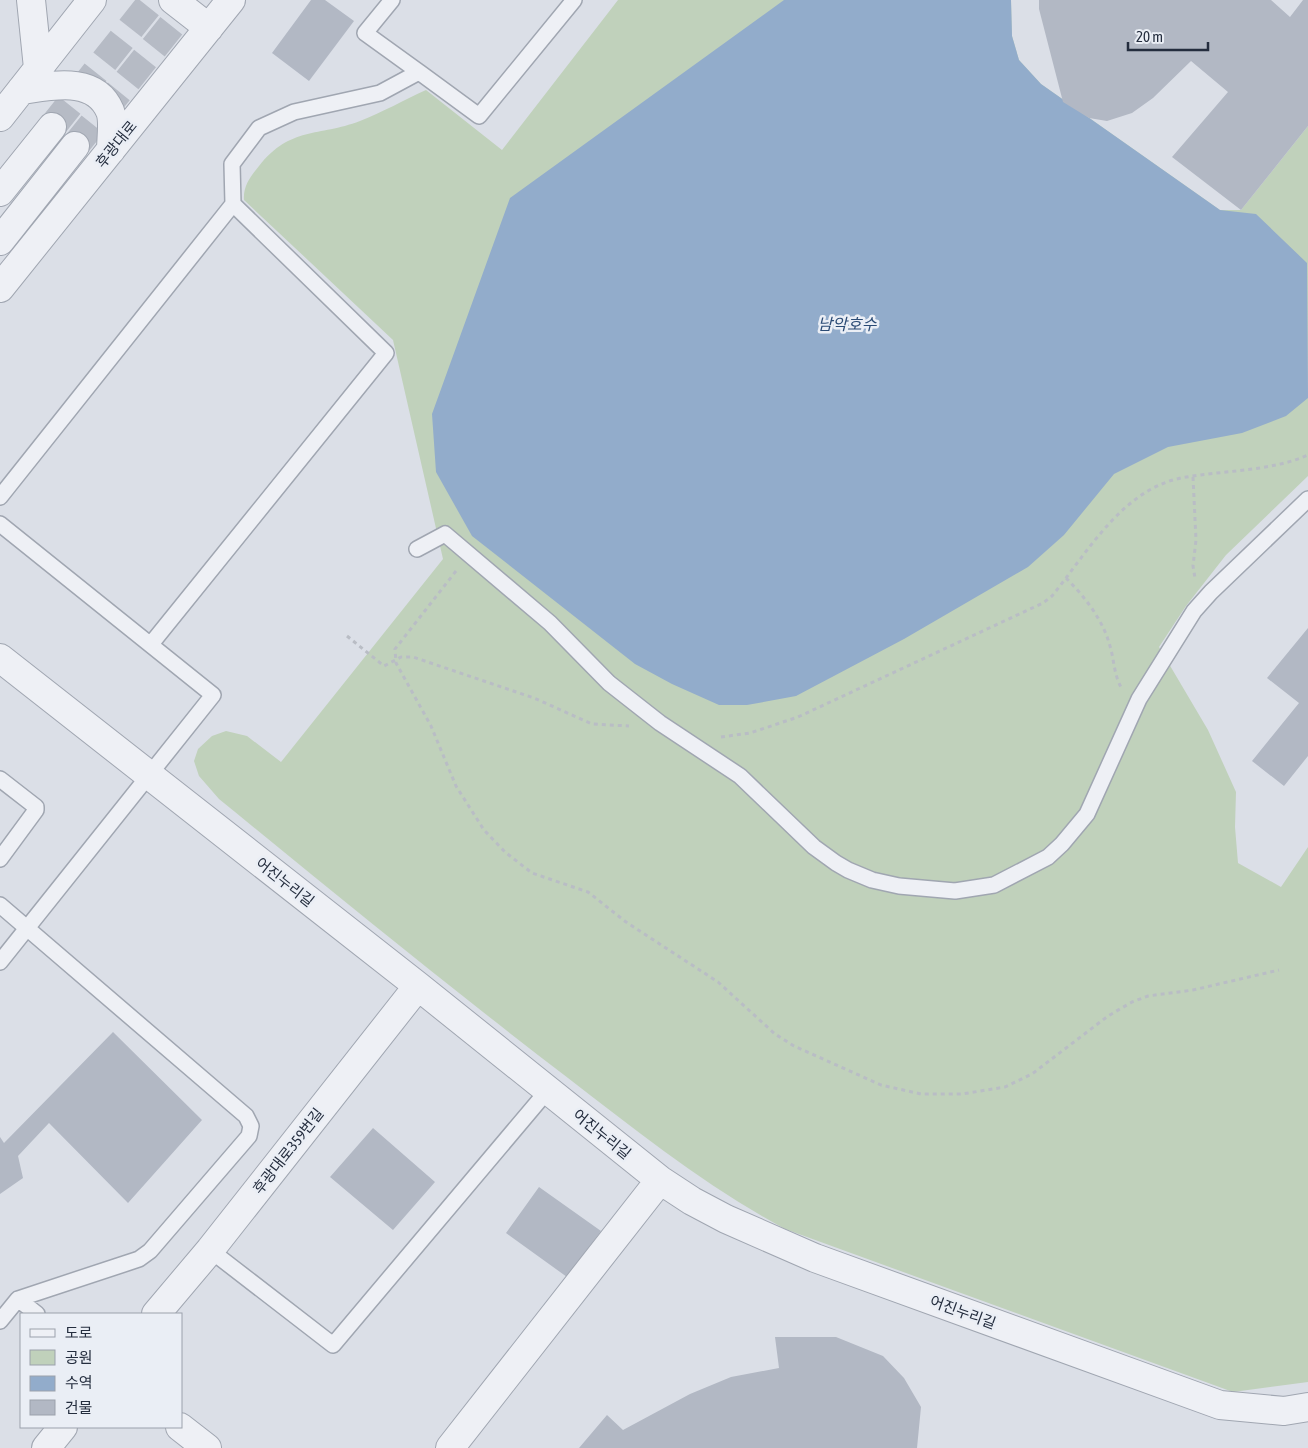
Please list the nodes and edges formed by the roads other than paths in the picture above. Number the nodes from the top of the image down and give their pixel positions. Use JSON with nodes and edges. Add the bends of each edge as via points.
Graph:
{"nodes":[{"id":1,"x":31,"y":0,"type":"edge"},
{"id":2,"x":92,"y":0,"type":"edge"},
{"id":3,"x":172,"y":0,"type":"edge"},
{"id":4,"x":231,"y":0,"type":"edge"},
{"id":5,"x":392,"y":0,"type":"edge"},
{"id":6,"x":574,"y":0,"type":"edge"},
{"id":7,"x":209,"y":28,"type":"junction"},
{"id":8,"x":38,"y":68,"type":"junction"},
{"id":9,"x":420,"y":72,"type":"junction"},
{"id":10,"x":21,"y":90,"type":"junction"},
{"id":11,"x":0,"y":117,"type":"edge"},
{"id":12,"x":52,"y":127,"type":"tunnel mouth"},
{"id":13,"x":75,"y":146,"type":"tunnel mouth"},
{"id":14,"x":111,"y":150,"type":"junction"},
{"id":15,"x":0,"y":192,"type":"edge"},
{"id":16,"x":233,"y":204,"type":"junction"},
{"id":17,"x":0,"y":241,"type":"edge"},
{"id":18,"x":0,"y":288,"type":"edge"},
{"id":19,"x":0,"y":497,"type":"edge"},
{"id":20,"x":1308,"y":499,"type":"edge"},
{"id":21,"x":0,"y":524,"type":"edge"},
{"id":22,"x":417,"y":549,"type":"dead end"},
{"id":23,"x":151,"y":644,"type":"junction"},
{"id":24,"x":0,"y":658,"type":"edge"},
{"id":25,"x":150,"y":776,"type":"junction"},
{"id":26,"x":0,"y":779,"type":"edge"},
{"id":27,"x":0,"y":859,"type":"edge"},
{"id":28,"x":0,"y":905,"type":"edge"},
{"id":29,"x":27,"y":929,"type":"junction"},
{"id":30,"x":0,"y":962,"type":"edge"},
{"id":31,"x":418,"y":986,"type":"junction"},
{"id":32,"x":548,"y":1090,"type":"junction"},
{"id":33,"x":660,"y":1180,"type":"junction"},
{"id":34,"x":210,"y":1250,"type":"junction"},
{"id":35,"x":18,"y":1299,"type":"junction"},
{"id":36,"x":36,"y":1313,"type":"edge"},
{"id":37,"x":157,"y":1313,"type":"edge"},
{"id":38,"x":0,"y":1321,"type":"edge"},
{"id":39,"x":1308,"y":1408,"type":"edge"},
{"id":40,"x":62,"y":1428,"type":"edge"},
{"id":41,"x":181,"y":1428,"type":"edge"},
{"id":42,"x":46,"y":1448,"type":"edge"},
{"id":43,"x":207,"y":1448,"type":"edge"},
{"id":44,"x":450,"y":1448,"type":"edge"}],
"edges":[{"from":1,"to":8,"type":"street"},
{"from":2,"to":8,"type":"street"},
{"from":3,"to":7,"type":"street"},
{"from":4,"to":7,"type":"street","name":"후광대로"},
{"from":5,"to":9,"type":"lane","via":[[365,33]]},
{"from":6,"to":9,"type":"lane","via":[[479,116]]},
{"from":7,"to":14,"type":"street","name":"후광대로"},
{"from":8,"to":10,"type":"street"},
{"from":9,"to":16,"type":"lane","via":[[380,93],[294,112],[259,128],[232,164]]},
{"from":10,"to":11,"type":"street"},
{"from":10,"to":14,"type":"street","via":[[70,84],[96,91],[111,112]]},
{"from":12,"to":15,"type":"street"},
{"from":13,"to":17,"type":"street","name":"후광대로"},
{"from":14,"to":18,"type":"street","name":"후광대로"},
{"from":16,"to":19,"type":"lane"},
{"from":16,"to":23,"type":"lane","via":[[386,353]]},
{"from":20,"to":22,"type":"lane","via":[[1205,598],[1170,647],[1139,700],[1087,814],[1062,844],[1048,857],[994,885],[955,891],[899,886],[848,870],[814,847],[740,776],[660,723],[609,683],[550,623],[446,534]]},
{"from":21,"to":23,"type":"lane"},
{"from":23,"to":25,"type":"lane","via":[[213,694]]},
{"from":24,"to":25,"type":"street","name":"어진누리길"},
{"from":25,"to":29,"type":"lane"},
{"from":25,"to":31,"type":"street","name":"어진누리길"},
{"from":26,"to":27,"type":"lane","via":[[36,810]]},
{"from":28,"to":29,"type":"lane"},
{"from":29,"to":30,"type":"lane"},
{"from":29,"to":35,"type":"lane","via":[[246,1116],[250,1126],[249,1136],[150,1251],[139,1259]]},
{"from":31,"to":32,"type":"street","name":"어진누리길"},
{"from":31,"to":34,"type":"street","name":"후광대로359번길"},
{"from":32,"to":33,"type":"street","name":"어진누리길"},
{"from":32,"to":34,"type":"lane","via":[[333,1345]]},
{"from":33,"to":39,"type":"street","name":"어진누리길","via":[[726,1219],[816,1258],[1220,1405],[1284,1411]]},
{"from":33,"to":44,"type":"street"},
{"from":34,"to":37,"type":"street","name":"후광대로359번길"},
{"from":35,"to":36,"type":"lane"},
{"from":35,"to":38,"type":"lane"},
{"from":40,"to":42,"type":"street"},
{"from":41,"to":43,"type":"street"}]}
